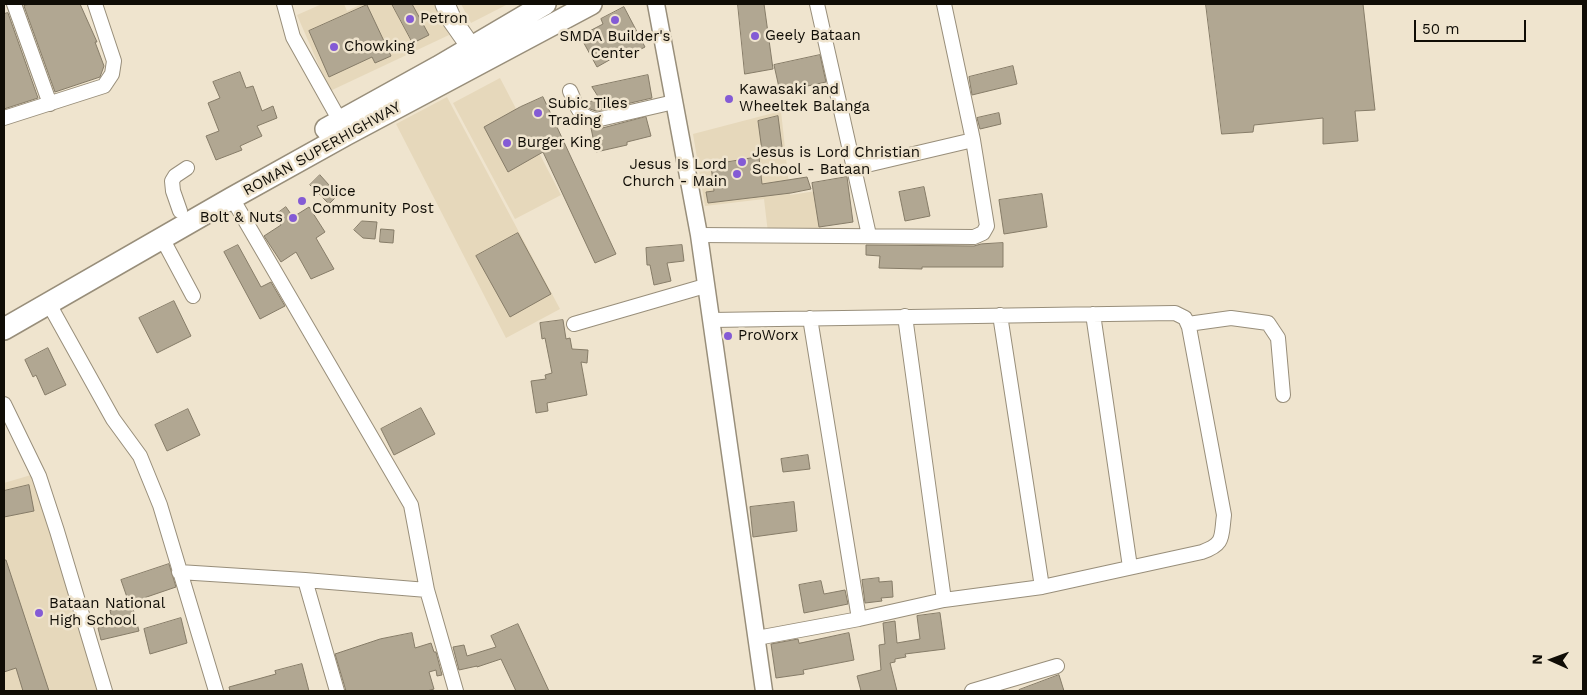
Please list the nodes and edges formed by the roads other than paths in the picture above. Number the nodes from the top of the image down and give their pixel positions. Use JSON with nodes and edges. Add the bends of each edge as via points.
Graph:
{"nodes":[{"id":1,"x":14,"y":4,"type":"edge"},
{"id":2,"x":96,"y":4,"type":"edge"},
{"id":3,"x":284,"y":4,"type":"edge"},
{"id":4,"x":445,"y":4,"type":"edge"},
{"id":5,"x":545,"y":4,"type":"edge"},
{"id":6,"x":591,"y":4,"type":"edge"},
{"id":7,"x":656,"y":4,"type":"edge"},
{"id":8,"x":817,"y":4,"type":"edge"},
{"id":9,"x":944,"y":4,"type":"edge"},
{"id":10,"x":477,"y":55,"type":"junction"},
{"id":11,"x":570,"y":91,"type":"dead end"},
{"id":12,"x":674,"y":102,"type":"junction"},
{"id":13,"x":50,"y":104,"type":"junction"},
{"id":14,"x":4,"y":118,"type":"edge"},
{"id":15,"x":340,"y":121,"type":"junction"},
{"id":16,"x":973,"y":140,"type":"junction"},
{"id":17,"x":186,"y":168,"type":"dead end"},
{"id":18,"x":854,"y":168,"type":"junction"},
{"id":19,"x":232,"y":198,"type":"junction"},
{"id":20,"x":180,"y":211,"type":"junction"},
{"id":21,"x":699,"y":235,"type":"junction"},
{"id":22,"x":870,"y":235,"type":"junction"},
{"id":23,"x":162,"y":238,"type":"junction"},
{"id":24,"x":705,"y":286,"type":"junction"},
{"id":25,"x":193,"y":296,"type":"dead end"},
{"id":26,"x":49,"y":304,"type":"junction"},
{"id":27,"x":4,"y":313,"type":"edge"},
{"id":28,"x":1093,"y":314,"type":"junction"},
{"id":29,"x":1000,"y":315,"type":"junction"},
{"id":30,"x":905,"y":316,"type":"junction"},
{"id":31,"x":810,"y":318,"type":"junction"},
{"id":32,"x":711,"y":320,"type":"junction"},
{"id":33,"x":574,"y":324,"type":"dead end"},
{"id":34,"x":1188,"y":324,"type":"junction"},
{"id":35,"x":4,"y":329,"type":"edge"},
{"id":36,"x":1283,"y":396,"type":"dead end"},
{"id":37,"x":4,"y":404,"type":"edge"},
{"id":38,"x":1130,"y":567,"type":"junction"},
{"id":39,"x":180,"y":572,"type":"junction"},
{"id":40,"x":305,"y":580,"type":"junction"},
{"id":41,"x":1042,"y":587,"type":"junction"},
{"id":42,"x":427,"y":590,"type":"junction"},
{"id":43,"x":944,"y":600,"type":"junction"},
{"id":44,"x":859,"y":619,"type":"junction"},
{"id":45,"x":757,"y":638,"type":"junction"},
{"id":46,"x":1057,"y":666,"type":"dead end"},
{"id":47,"x":105,"y":691,"type":"edge"},
{"id":48,"x":216,"y":691,"type":"edge"},
{"id":49,"x":337,"y":691,"type":"edge"},
{"id":50,"x":456,"y":691,"type":"edge"},
{"id":51,"x":764,"y":691,"type":"edge"},
{"id":52,"x":972,"y":691,"type":"edge"}],
"edges":[{"from":1,"to":13,"type":"street"},
{"from":2,"to":13,"type":"street","via":[[114,61],[112,74],[104,86]]},
{"from":3,"to":15,"type":"street","via":[[293,37]]},
{"from":4,"to":10,"type":"main road","via":[[452,20]]},
{"from":5,"to":10,"type":"main road","name":"ROMAN SUPERHIGHWAY"},
{"from":6,"to":10,"type":"main road","name":"ROMAN SUPERHIGHWAY"},
{"from":7,"to":12,"type":"street"},
{"from":8,"to":18,"type":"street"},
{"from":9,"to":16,"type":"street"},
{"from":10,"to":15,"type":"main road","name":"ROMAN SUPERHIGHWAY"},
{"from":10,"to":19,"type":"main road","name":"ROMAN SUPERHIGHWAY","via":[[347,134]]},
{"from":11,"to":12,"type":"street","via":[[580,113],[596,120]]},
{"from":12,"to":21,"type":"street"},
{"from":13,"to":14,"type":"street"},
{"from":15,"to":20,"type":"main road","name":"ROMAN SUPERHIGHWAY"},
{"from":16,"to":18,"type":"street"},
{"from":16,"to":22,"type":"street","via":[[987,226],[983,233],[974,237]]},
{"from":17,"to":20,"type":"street","via":[[172,181]]},
{"from":18,"to":22,"type":"street"},
{"from":19,"to":23,"type":"main road","name":"ROMAN SUPERHIGHWAY"},
{"from":19,"to":42,"type":"street","via":[[411,505]]},
{"from":20,"to":27,"type":"main road","name":"ROMAN SUPERHIGHWAY"},
{"from":21,"to":22,"type":"street"},
{"from":21,"to":24,"type":"street"},
{"from":23,"to":25,"type":"street"},
{"from":23,"to":26,"type":"main road","name":"ROMAN SUPERHIGHWAY"},
{"from":24,"to":32,"type":"street"},
{"from":24,"to":33,"type":"street"},
{"from":26,"to":35,"type":"main road","name":"ROMAN SUPERHIGHWAY"},
{"from":26,"to":39,"type":"street","via":[[114,419],[140,456],[160,505]]},
{"from":28,"to":29,"type":"street"},
{"from":28,"to":34,"type":"street","via":[[1175,313],[1185,318]]},
{"from":28,"to":38,"type":"street"},
{"from":29,"to":30,"type":"street"},
{"from":29,"to":41,"type":"street"},
{"from":30,"to":31,"type":"street"},
{"from":30,"to":43,"type":"street"},
{"from":31,"to":32,"type":"street"},
{"from":31,"to":44,"type":"street"},
{"from":32,"to":45,"type":"street"},
{"from":34,"to":36,"type":"street","via":[[1231,318],[1268,323],[1278,338]]},
{"from":34,"to":38,"type":"street","via":[[1224,515],[1220,540],[1215,547],[1202,552]]},
{"from":37,"to":47,"type":"street","via":[[39,476]]},
{"from":38,"to":41,"type":"street"},
{"from":39,"to":40,"type":"street"},
{"from":39,"to":48,"type":"street"},
{"from":40,"to":42,"type":"street"},
{"from":40,"to":49,"type":"street"},
{"from":41,"to":43,"type":"street"},
{"from":42,"to":50,"type":"street"},
{"from":43,"to":44,"type":"street"},
{"from":44,"to":45,"type":"street"},
{"from":45,"to":51,"type":"street"},
{"from":46,"to":52,"type":"street"}]}
